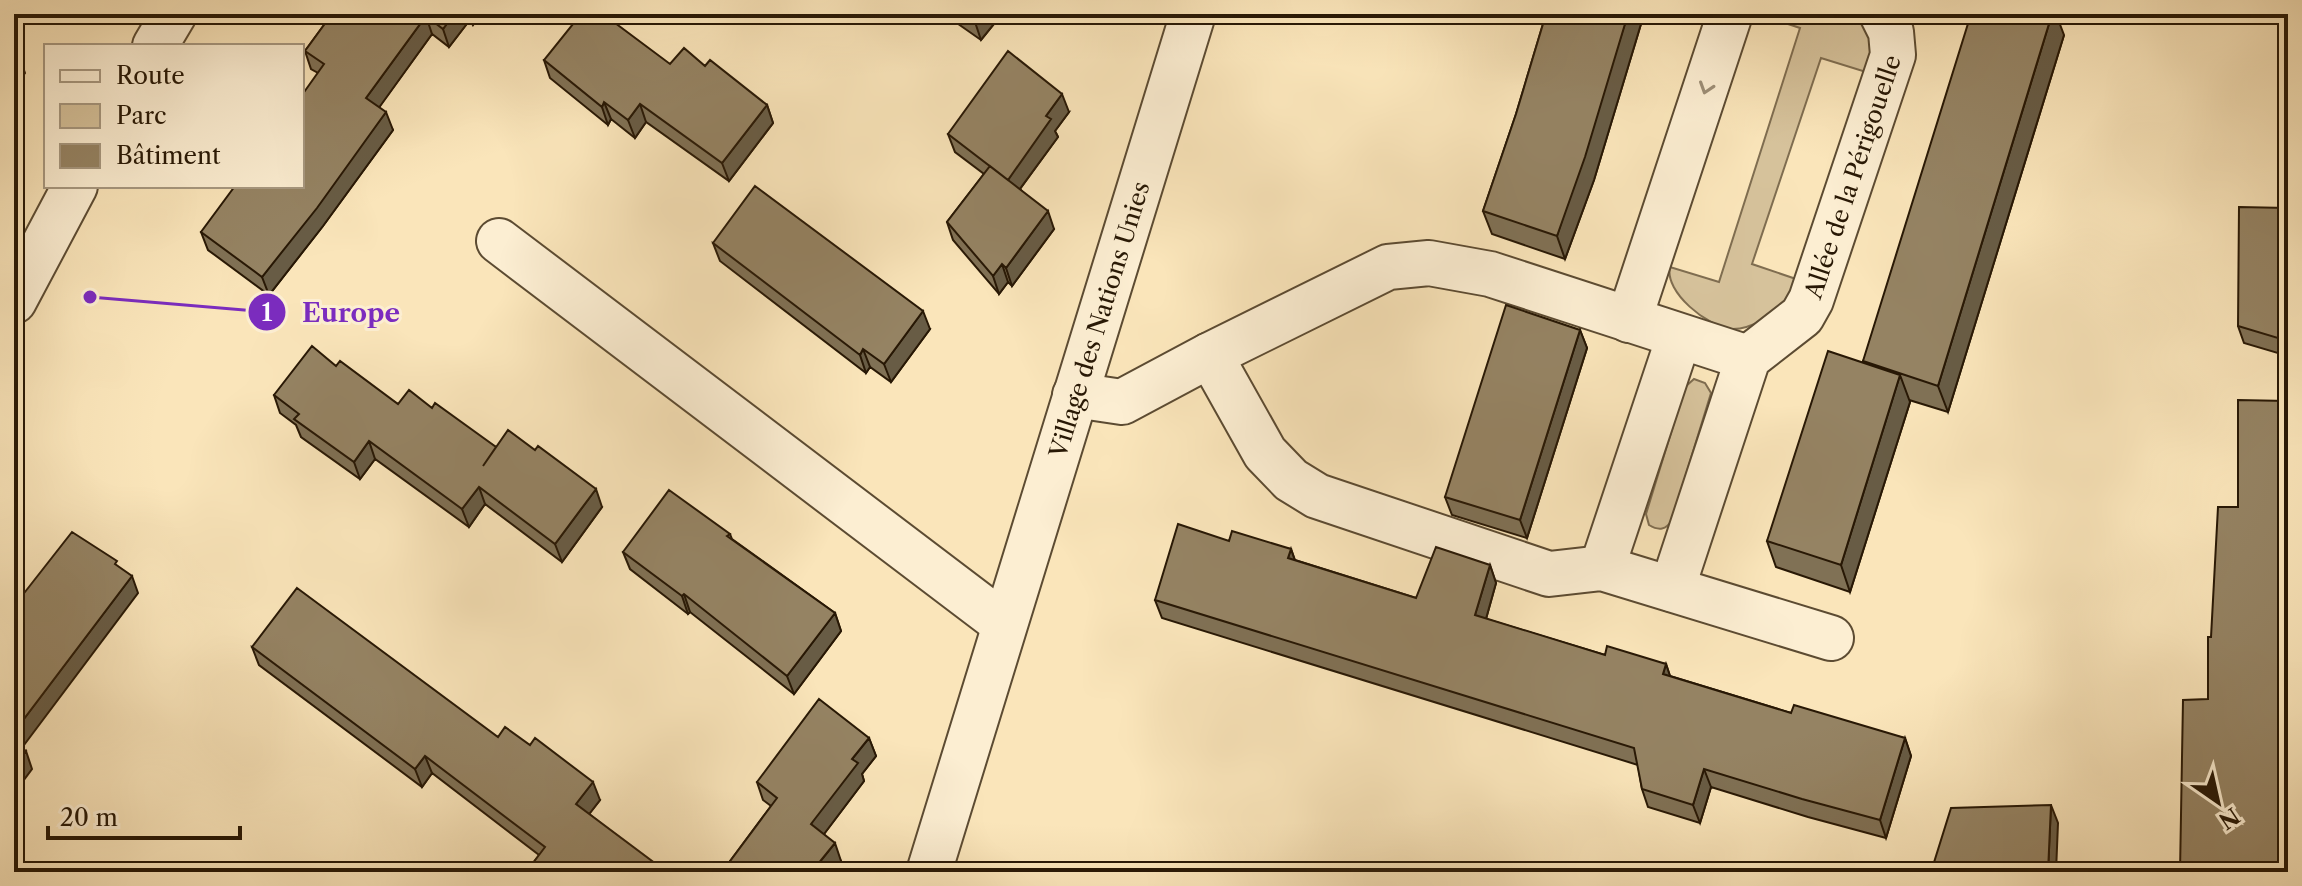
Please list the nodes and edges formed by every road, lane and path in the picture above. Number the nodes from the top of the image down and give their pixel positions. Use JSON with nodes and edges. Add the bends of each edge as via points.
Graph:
{"nodes":[{"id":1,"x":174,"y":14,"type":"edge"},
{"id":2,"x":1193,"y":14,"type":"edge"},
{"id":3,"x":1730,"y":14,"type":"edge"},
{"id":4,"x":1882,"y":14,"type":"edge"},
{"id":5,"x":156,"y":44,"type":"edge"},
{"id":6,"x":74,"y":188,"type":"edge"},
{"id":7,"x":499,"y":241,"type":"dead end"},
{"id":8,"x":14,"y":301,"type":"edge"},
{"id":9,"x":1629,"y":320,"type":"junction"},
{"id":10,"x":1679,"y":337,"type":"junction"},
{"id":11,"x":1210,"y":355,"type":"junction"},
{"id":12,"x":1748,"y":358,"type":"junction"},
{"id":13,"x":1075,"y":395,"type":"junction"},
{"id":14,"x":1602,"y":568,"type":"junction"},
{"id":15,"x":1672,"y":589,"type":"junction"},
{"id":16,"x":1004,"y":624,"type":"junction"},
{"id":17,"x":1831,"y":638,"type":"dead end"},
{"id":18,"x":929,"y":872,"type":"edge"}],
"edges":[{"from":1,"to":5,"type":"street"},
{"from":2,"to":13,"type":"street","name":"Village des Nations Unies"},
{"from":3,"to":9,"type":"street","one_way":true},
{"from":4,"to":12,"type":"street","name":"Allée de la Périgouelle","via":[[1891,32],[1893,55],[1811,300],[1802,316]]},
{"from":6,"to":8,"type":"street"},
{"from":7,"to":16,"type":"street"},
{"from":9,"to":10,"type":"street"},
{"from":9,"to":11,"type":"street","via":[[1490,274],[1429,263],[1388,267]]},
{"from":10,"to":12,"type":"street"},
{"from":10,"to":14,"type":"street"},
{"from":11,"to":13,"type":"street","via":[[1122,402]]},
{"from":11,"to":14,"type":"street","via":[[1265,453],[1291,480],[1317,496],[1549,574]]},
{"from":12,"to":15,"type":"street"},
{"from":13,"to":16,"type":"street","name":"Village des Nations Unies"},
{"from":14,"to":15,"type":"street"},
{"from":15,"to":17,"type":"street"},
{"from":16,"to":18,"type":"street","name":"Village des Nations Unies"}]}
